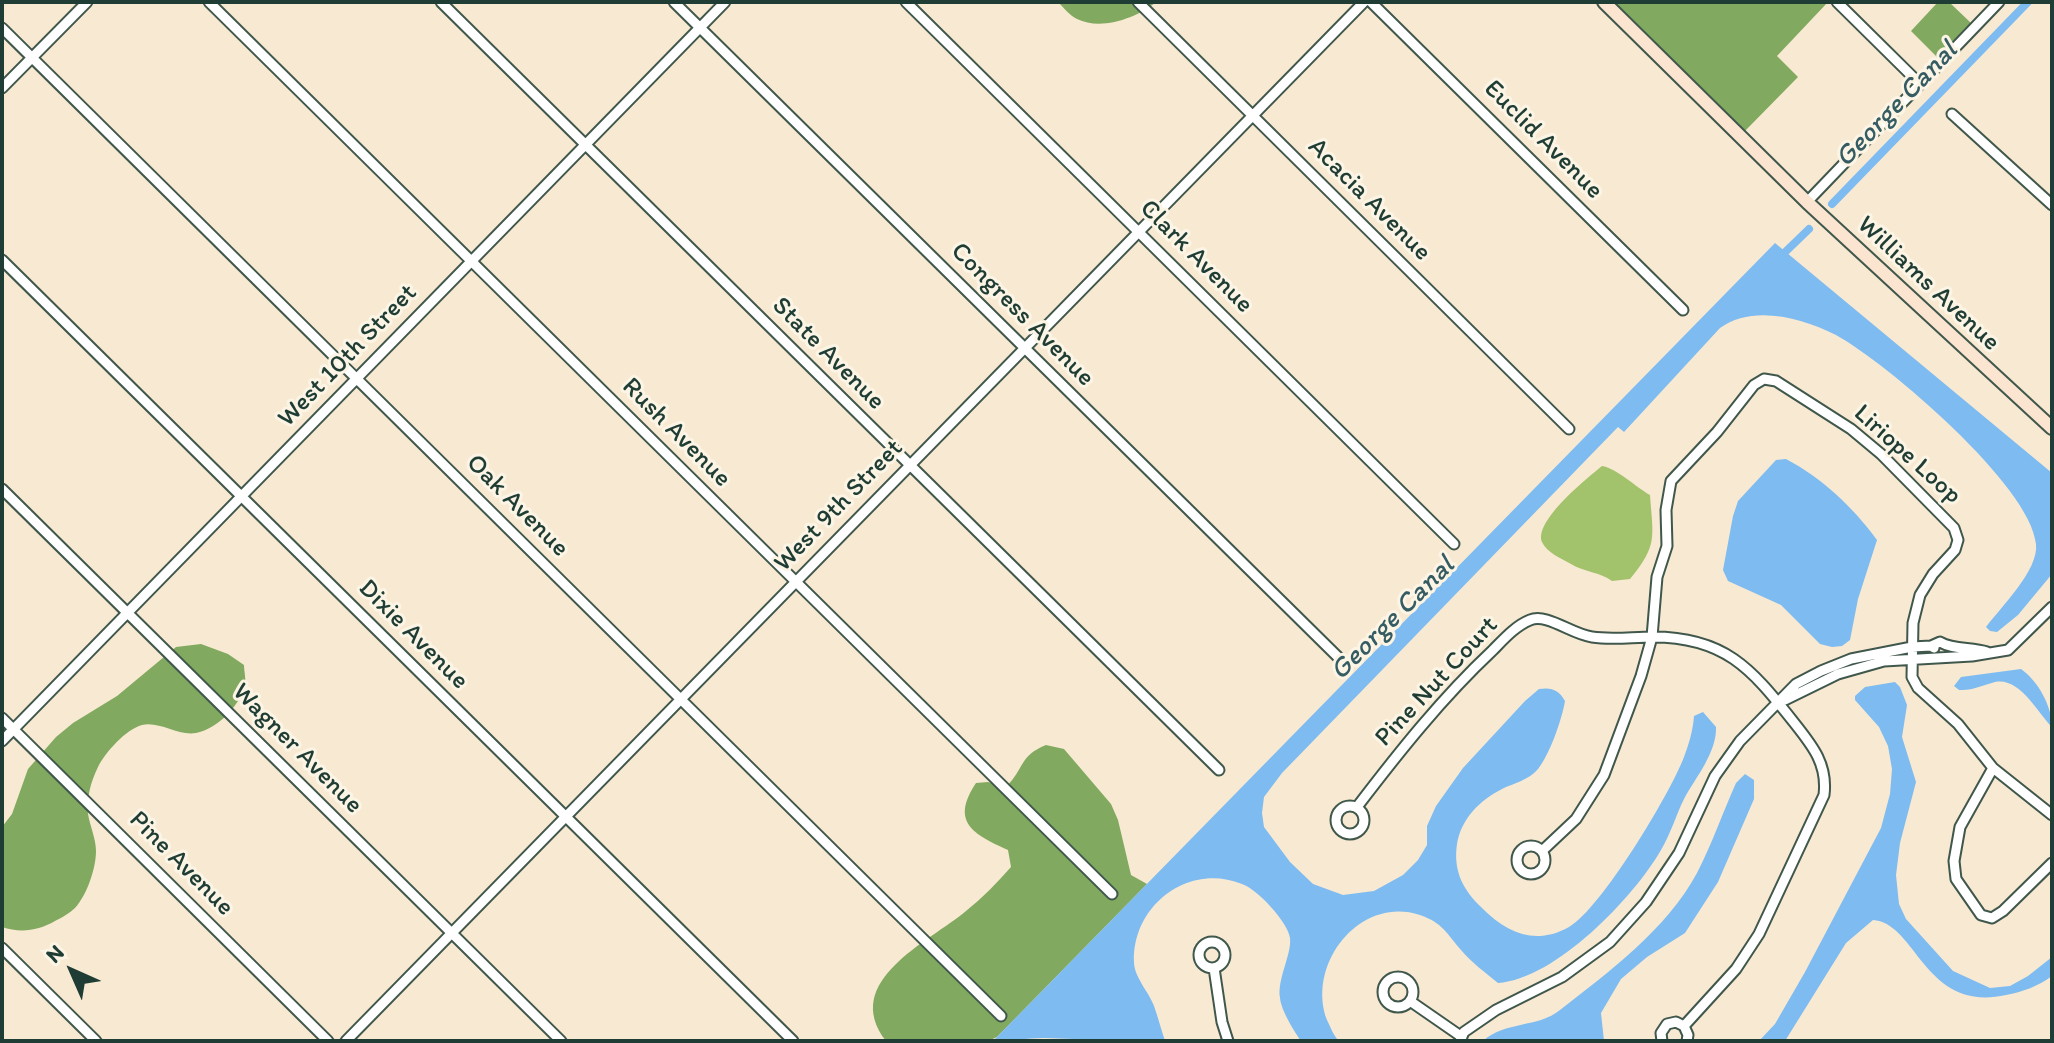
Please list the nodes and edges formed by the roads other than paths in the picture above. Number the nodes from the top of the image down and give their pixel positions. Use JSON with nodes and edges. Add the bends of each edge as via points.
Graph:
{"nodes":[{"id":1,"x":87,"y":2,"type":"edge"},
{"id":2,"x":209,"y":2,"type":"edge"},
{"id":3,"x":441,"y":2,"type":"edge"},
{"id":4,"x":674,"y":2,"type":"edge"},
{"id":5,"x":725,"y":2,"type":"edge"},
{"id":6,"x":906,"y":2,"type":"edge"},
{"id":7,"x":1138,"y":2,"type":"edge"},
{"id":8,"x":1364,"y":2,"type":"edge"},
{"id":9,"x":1371,"y":2,"type":"edge"},
{"id":10,"x":1604,"y":2,"type":"edge"},
{"id":11,"x":1837,"y":2,"type":"edge"},
{"id":12,"x":1999,"y":2,"type":"edge"},
{"id":13,"x":2,"y":28,"type":"edge"},
{"id":14,"x":700,"y":28,"type":"junction"},
{"id":15,"x":32,"y":58,"type":"junction"},
{"id":16,"x":1920,"y":84,"type":"junction"},
{"id":17,"x":2,"y":88,"type":"edge"},
{"id":18,"x":1952,"y":114,"type":"dead end"},
{"id":19,"x":1253,"y":115,"type":"junction"},
{"id":20,"x":586,"y":145,"type":"junction"},
{"id":21,"x":1807,"y":202,"type":"junction"},
{"id":22,"x":2052,"y":205,"type":"edge"},
{"id":23,"x":1138,"y":232,"type":"junction"},
{"id":24,"x":2,"y":260,"type":"edge"},
{"id":25,"x":471,"y":262,"type":"junction"},
{"id":26,"x":1683,"y":310,"type":"dead end"},
{"id":27,"x":1025,"y":348,"type":"junction"},
{"id":28,"x":356,"y":379,"type":"junction"},
{"id":29,"x":2052,"y":428,"type":"edge"},
{"id":30,"x":1569,"y":429,"type":"dead end"},
{"id":31,"x":910,"y":465,"type":"junction"},
{"id":32,"x":2,"y":489,"type":"edge"},
{"id":33,"x":241,"y":496,"type":"junction"},
{"id":34,"x":1454,"y":544,"type":"dead end"},
{"id":35,"x":796,"y":582,"type":"junction"},
{"id":36,"x":2052,"y":607,"type":"edge"},
{"id":37,"x":128,"y":613,"type":"junction"},
{"id":38,"x":1652,"y":637,"type":"junction"},
{"id":39,"x":1912,"y":647,"type":"junction"},
{"id":40,"x":1958,"y":652,"type":"junction"},
{"id":41,"x":1340,"y":659,"type":"dead end"},
{"id":42,"x":1913,"y":659,"type":"junction"},
{"id":43,"x":681,"y":699,"type":"junction"},
{"id":44,"x":1779,"y":703,"type":"junction"},
{"id":45,"x":2,"y":718,"type":"edge"},
{"id":46,"x":14,"y":729,"type":"junction"},
{"id":47,"x":2,"y":741,"type":"edge"},
{"id":48,"x":1993,"y":768,"type":"junction"},
{"id":49,"x":1219,"y":770,"type":"dead end"},
{"id":50,"x":1357,"y":807,"type":"dead end"},
{"id":51,"x":2052,"y":815,"type":"edge"},
{"id":52,"x":566,"y":816,"type":"junction"},
{"id":53,"x":1542,"y":851,"type":"dead end"},
{"id":54,"x":2052,"y":863,"type":"edge"},
{"id":55,"x":1112,"y":894,"type":"dead end"},
{"id":56,"x":452,"y":933,"type":"junction"},
{"id":57,"x":2,"y":948,"type":"edge"},
{"id":58,"x":1214,"y":968,"type":"dead end"},
{"id":59,"x":1410,"y":1001,"type":"dead end"},
{"id":60,"x":1001,"y":1016,"type":"dead end"},
{"id":61,"x":1684,"y":1026,"type":"junction"},
{"id":62,"x":1461,"y":1039,"type":"edge"},
{"id":63,"x":96,"y":1041,"type":"edge"},
{"id":64,"x":328,"y":1041,"type":"edge"},
{"id":65,"x":346,"y":1041,"type":"edge"},
{"id":66,"x":561,"y":1041,"type":"edge"},
{"id":67,"x":793,"y":1041,"type":"edge"},
{"id":68,"x":1228,"y":1041,"type":"edge"},
{"id":69,"x":1662,"y":1041,"type":"edge"},
{"id":70,"x":1687,"y":1041,"type":"edge"}],
"edges":[{"from":1,"to":15,"type":"street"},
{"from":2,"to":25,"type":"street","name":"Rush Avenue"},
{"from":3,"to":20,"type":"street","name":"State Avenue"},
{"from":4,"to":14,"type":"street","name":"Congress Avenue"},
{"from":5,"to":14,"type":"street","name":"West 10th Street"},
{"from":6,"to":23,"type":"street","name":"Clark Avenue"},
{"from":7,"to":19,"type":"street","name":"Acacia Avenue"},
{"from":8,"to":19,"type":"street","name":"West 9th Street"},
{"from":9,"to":26,"type":"street","name":"Euclid Avenue"},
{"from":10,"to":21,"type":"street","name":"Williams Avenue"},
{"from":11,"to":16,"type":"street"},
{"from":12,"to":16,"type":"street"},
{"from":13,"to":15,"type":"street","name":"Oak Avenue"},
{"from":14,"to":20,"type":"street","name":"West 10th Street"},
{"from":14,"to":27,"type":"street","name":"Congress Avenue"},
{"from":15,"to":17,"type":"street"},
{"from":15,"to":28,"type":"street","name":"Oak Avenue"},
{"from":16,"to":21,"type":"street"},
{"from":18,"to":22,"type":"street"},
{"from":19,"to":23,"type":"street","name":"West 9th Street"},
{"from":19,"to":30,"type":"street","name":"Acacia Avenue"},
{"from":20,"to":25,"type":"street","name":"West 10th Street"},
{"from":20,"to":31,"type":"street","name":"State Avenue"},
{"from":21,"to":29,"type":"street","name":"Williams Avenue"},
{"from":23,"to":27,"type":"street","name":"West 9th Street"},
{"from":23,"to":34,"type":"street","name":"Clark Avenue"},
{"from":24,"to":33,"type":"street","name":"Dixie Avenue"},
{"from":25,"to":28,"type":"street","name":"West 10th Street"},
{"from":25,"to":35,"type":"street","name":"Rush Avenue"},
{"from":27,"to":31,"type":"street","name":"West 9th Street"},
{"from":27,"to":41,"type":"street","name":"Congress Avenue"},
{"from":28,"to":33,"type":"street","name":"West 10th Street"},
{"from":28,"to":43,"type":"street","name":"Oak Avenue"},
{"from":31,"to":35,"type":"street","name":"West 9th Street"},
{"from":31,"to":49,"type":"street","name":"State Avenue"},
{"from":32,"to":37,"type":"street","name":"Wagner Avenue"},
{"from":33,"to":37,"type":"street","name":"West 10th Street"},
{"from":33,"to":52,"type":"street","name":"Dixie Avenue"},
{"from":35,"to":43,"type":"street","name":"West 9th Street"},
{"from":35,"to":55,"type":"street","name":"Rush Avenue"},
{"from":36,"to":40,"type":"street","via":[[2008,650]]},
{"from":37,"to":46,"type":"street","name":"West 10th Street"},
{"from":37,"to":56,"type":"street","name":"Wagner Avenue"},
{"from":38,"to":39,"type":"street","name":"Liriope Loop","via":[[1657,577],[1669,535],[1671,481],[1764,379],[1776,381],[1851,429],[1954,528],[1955,550],[1920,595]]},
{"from":38,"to":44,"type":"street","name":"Pine Nut Court","via":[[1690,640],[1727,654],[1747,667]]},
{"from":38,"to":50,"type":"street","name":"Pine Nut Court","via":[[1597,638],[1543,617],[1523,623],[1431,713]]},
{"from":38,"to":53,"type":"street","via":[[1604,775],[1576,819]]},
{"from":39,"to":40,"type":"street"},
{"from":39,"to":42,"type":"street","name":"Liriope Loop"},
{"from":39,"to":44,"type":"street","via":[[1821,671],[1796,684]]},
{"from":40,"to":42,"type":"street"},
{"from":42,"to":44,"type":"street","via":[[1838,674]]},
{"from":42,"to":48,"type":"street","name":"Liriope Loop","via":[[1912,677],[1918,688],[1958,724]]},
{"from":43,"to":52,"type":"street","name":"West 9th Street"},
{"from":43,"to":60,"type":"street","name":"Oak Avenue"},
{"from":44,"to":61,"type":"street","name":"Pine Nut Court","via":[[1820,758],[1824,795],[1759,934],[1736,969]]},
{"from":44,"to":62,"type":"street","via":[[1740,741],[1715,776],[1679,853],[1610,942],[1562,977],[1496,1010]]},
{"from":45,"to":46,"type":"street","name":"Pine Avenue"},
{"from":46,"to":47,"type":"street","name":"West 10th Street"},
{"from":46,"to":64,"type":"street","name":"Pine Avenue"},
{"from":48,"to":51,"type":"street","name":"Liriope Loop"},
{"from":48,"to":54,"type":"street","via":[[1960,827],[1956,879],[1981,915],[1992,918]]},
{"from":52,"to":56,"type":"street","name":"West 9th Street"},
{"from":52,"to":67,"type":"street","name":"Dixie Avenue"},
{"from":56,"to":65,"type":"street","name":"West 9th Street"},
{"from":56,"to":66,"type":"street","name":"Wagner Avenue"},
{"from":57,"to":63,"type":"street"},
{"from":58,"to":68,"type":"street"},
{"from":59,"to":62,"type":"street"},
{"from":61,"to":69,"type":"street","name":"Pine Nut Court","via":[[1667,1024]]},
{"from":61,"to":70,"type":"street"}]}
